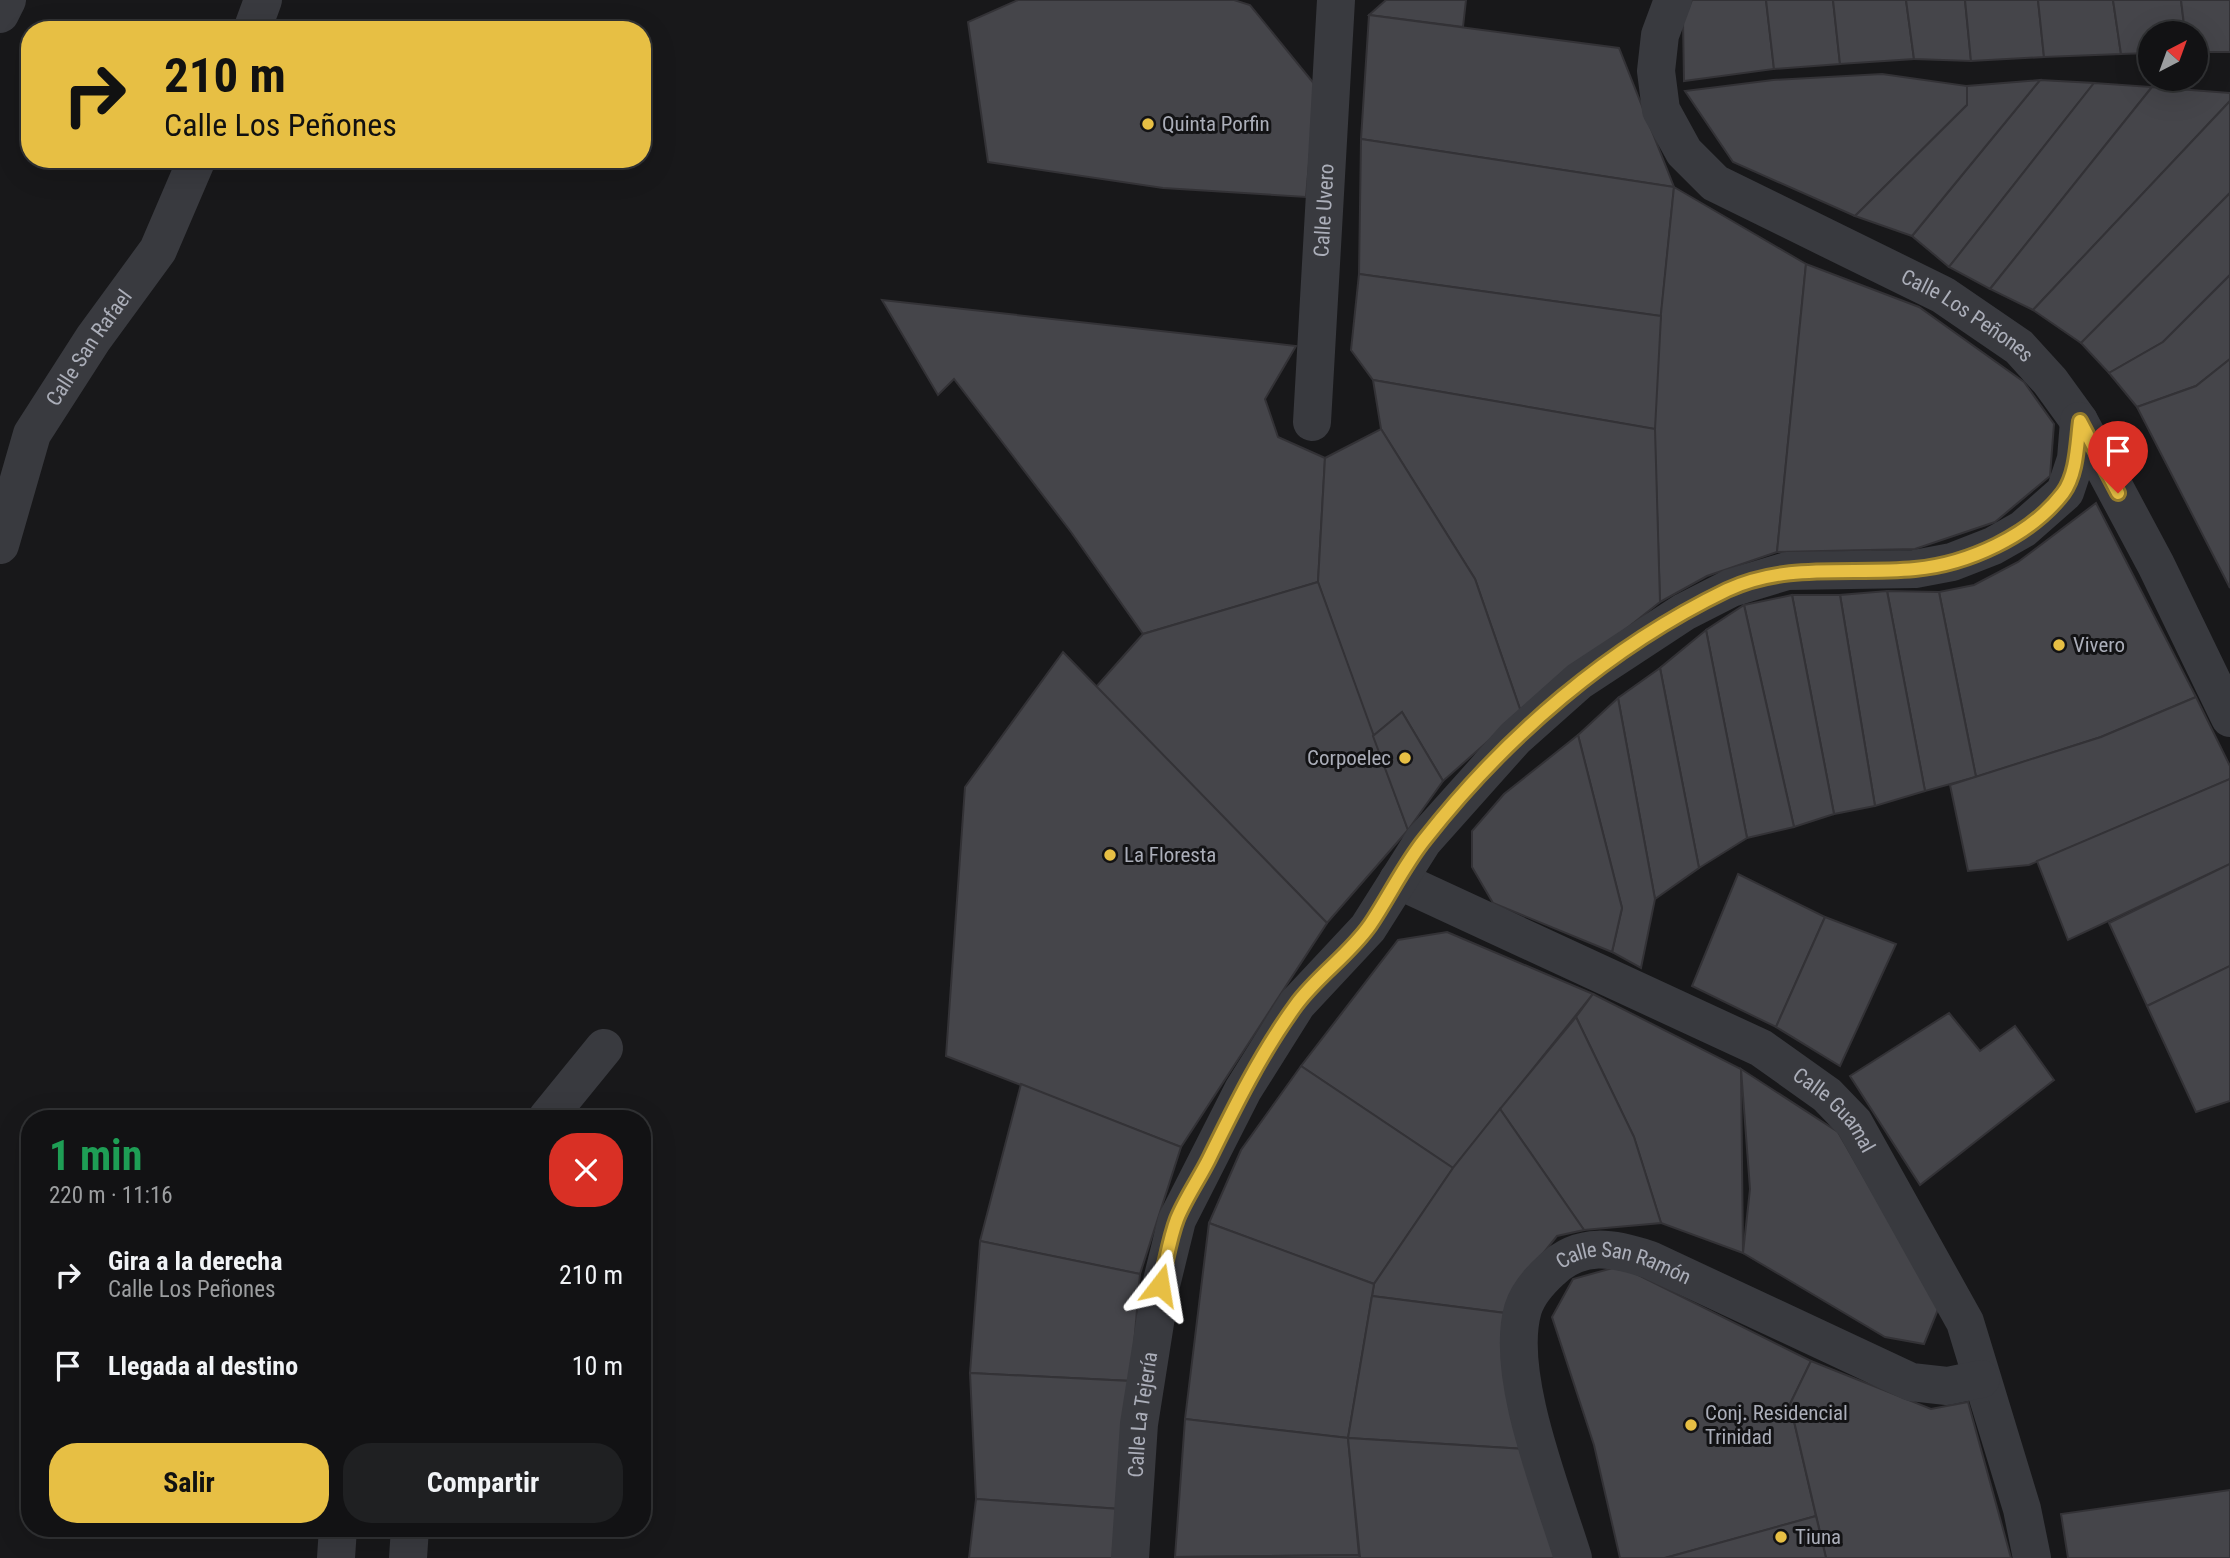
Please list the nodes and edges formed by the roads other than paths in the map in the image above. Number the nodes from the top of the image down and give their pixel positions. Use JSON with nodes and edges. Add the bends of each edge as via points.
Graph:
{"nodes":[{"id":1,"x":7,"y":0,"type":"edge"},
{"id":2,"x":263,"y":0,"type":"edge"},
{"id":3,"x":1336,"y":0,"type":"edge"},
{"id":4,"x":1673,"y":0,"type":"edge"},
{"id":5,"x":0,"y":14,"type":"edge"},
{"id":6,"x":255,"y":21,"type":"edge"},
{"id":7,"x":193,"y":168,"type":"edge"},
{"id":8,"x":2080,"y":421,"type":"junction"},
{"id":9,"x":1312,"y":422,"type":"dead end"},
{"id":10,"x":0,"y":545,"type":"edge"},
{"id":11,"x":2230,"y":718,"type":"edge"},
{"id":12,"x":1398,"y":880,"type":"junction"},
{"id":13,"x":604,"y":1048,"type":"dead end"},
{"id":14,"x":554,"y":1110,"type":"edge"},
{"id":15,"x":1981,"y":1379,"type":"junction"},
{"id":16,"x":337,"y":1537,"type":"edge"},
{"id":17,"x":409,"y":1537,"type":"edge"},
{"id":18,"x":336,"y":1558,"type":"edge"},
{"id":19,"x":408,"y":1558,"type":"edge"},
{"id":20,"x":1130,"y":1558,"type":"edge"},
{"id":21,"x":1573,"y":1558,"type":"edge"},
{"id":22,"x":2032,"y":1558,"type":"edge"}],
"edges":[{"from":1,"to":5,"type":"street"},
{"from":2,"to":6,"type":"street"},
{"from":3,"to":9,"type":"street","name":"Calle Uvero"},
{"from":4,"to":8,"type":"street","name":"Calle Los Peñones","via":[[1660,35],[1656,71],[1661,110],[1684,152],[1715,183],[1943,295],[2019,346]]},
{"from":7,"to":10,"type":"street","name":"Calle San Rafael","via":[[158,250],[32,434]]},
{"from":8,"to":11,"type":"street","name":"Calle Los Peñones"},
{"from":8,"to":12,"type":"street","name":"Calle La Tejería","via":[[2076,459],[2064,492],[2023,529],[1993,546],[1952,562],[1915,569],[1787,571],[1731,588],[1684,612],[1579,681],[1515,738],[1457,801]]},
{"from":12,"to":15,"type":"street","name":"Calle Guamal","via":[[1761,1048],[1827,1095],[1854,1123],[1965,1322]]},
{"from":12,"to":20,"type":"street","name":"Calle La Tejería","via":[[1368,928],[1297,1004],[1243,1090],[1177,1220],[1160,1285],[1139,1424]]},
{"from":13,"to":14,"type":"street"},
{"from":15,"to":21,"type":"street","name":"Calle San Ramón","via":[[1947,1386],[1910,1382],[1650,1260],[1618,1249],[1585,1249],[1559,1262],[1535,1285],[1523,1309],[1520,1340],[1525,1404]]},
{"from":15,"to":22,"type":"street","name":"Calle Guamal","via":[[2022,1509]]},
{"from":16,"to":18,"type":"street"},
{"from":17,"to":19,"type":"street"}]}
